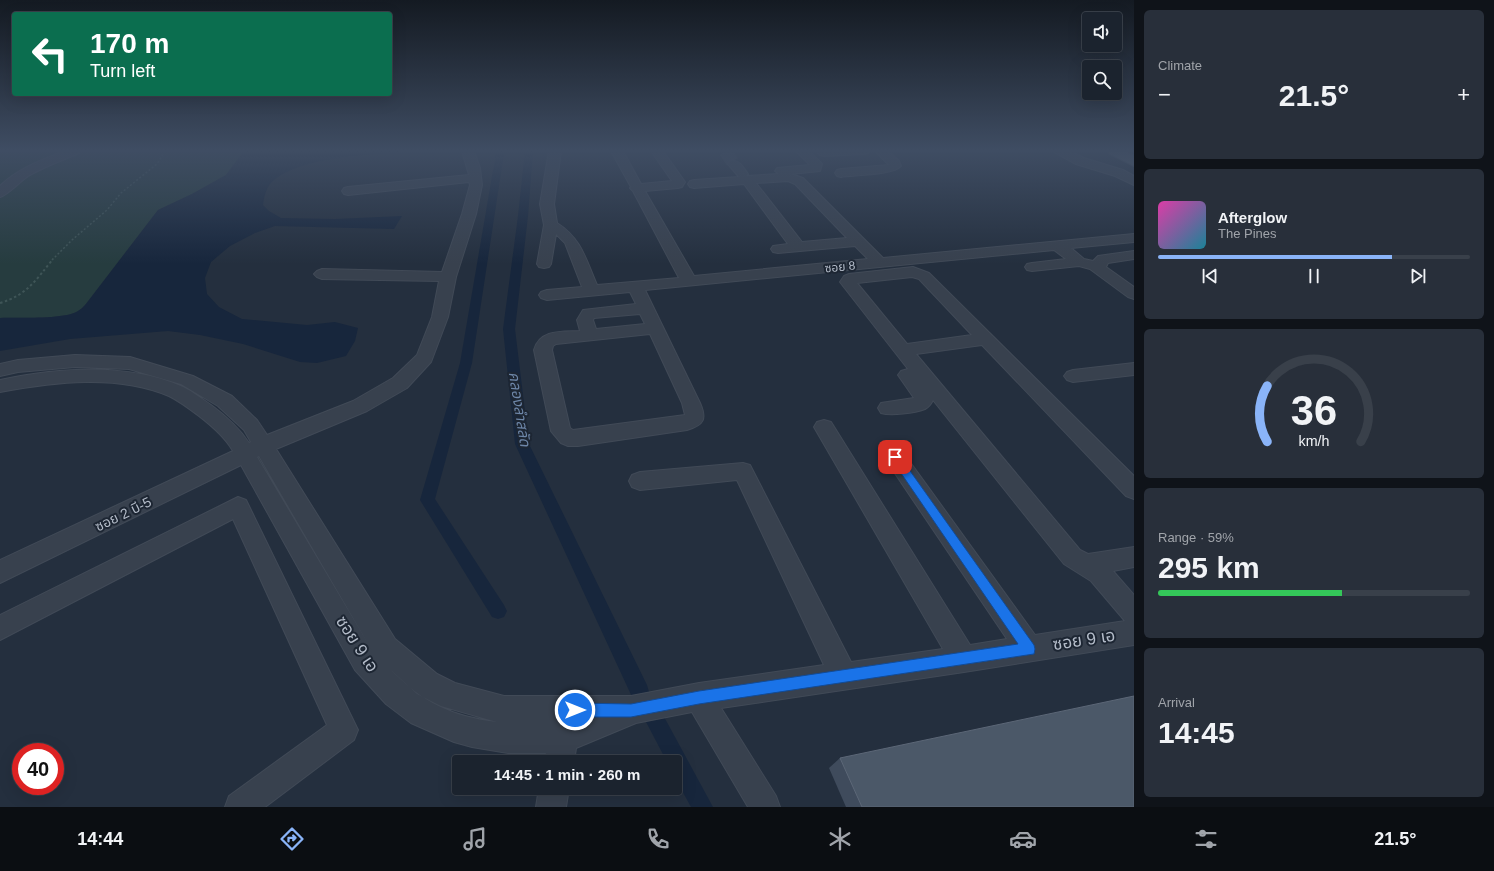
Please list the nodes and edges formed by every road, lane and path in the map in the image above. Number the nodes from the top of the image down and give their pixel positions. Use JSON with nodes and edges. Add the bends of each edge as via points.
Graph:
{"nodes":[{"id":1,"x":636,"y":188,"type":"edge"},
{"id":2,"x":126,"y":189,"type":"edge"},
{"id":3,"x":362,"y":189,"type":"edge"},
{"id":4,"x":475,"y":189,"type":"edge"},
{"id":5,"x":549,"y":189,"type":"edge"},
{"id":6,"x":753,"y":189,"type":"edge"},
{"id":7,"x":807,"y":189,"type":"edge"},
{"id":8,"x":348,"y":190,"type":"dead end"},
{"id":9,"x":551,"y":226,"type":"junction"},
{"id":10,"x":1134,"y":238,"type":"edge"},
{"id":11,"x":858,"y":240,"type":"junction"},
{"id":12,"x":1057,"y":245,"type":"junction"},
{"id":13,"x":798,"y":247,"type":"junction"},
{"id":14,"x":778,"y":249,"type":"dead end"},
{"id":15,"x":1134,"y":255,"type":"edge"},
{"id":16,"x":1079,"y":262,"type":"junction"},
{"id":17,"x":880,"y":263,"type":"junction"},
{"id":18,"x":544,"y":264,"type":"dead end"},
{"id":19,"x":1101,"y":264,"type":"dead end"},
{"id":20,"x":1032,"y":267,"type":"dead end"},
{"id":21,"x":823,"y":268,"type":"junction"},
{"id":22,"x":322,"y":274,"type":"dead end"},
{"id":23,"x":448,"y":277,"type":"junction"},
{"id":24,"x":689,"y":282,"type":"junction"},
{"id":25,"x":636,"y":287,"type":"junction"},
{"id":26,"x":592,"y":291,"type":"junction"},
{"id":27,"x":1134,"y":294,"type":"edge"},
{"id":28,"x":547,"y":295,"type":"dead end"},
{"id":29,"x":0,"y":303,"type":"edge"},
{"id":30,"x":646,"y":308,"type":"junction"},
{"id":31,"x":655,"y":328,"type":"junction"},
{"id":32,"x":590,"y":335,"type":"junction"},
{"id":33,"x":987,"y":339,"type":"junction"},
{"id":34,"x":903,"y":350,"type":"junction"},
{"id":35,"x":1134,"y":369,"type":"edge"},
{"id":36,"x":0,"y":370,"type":"edge"},
{"id":37,"x":1073,"y":376,"type":"dead end"},
{"id":38,"x":0,"y":386,"type":"edge"},
{"id":39,"x":888,"y":408,"type":"dead end"},
{"id":40,"x":824,"y":427,"type":"dead end"},
{"id":41,"x":247,"y":438,"type":"junction"},
{"id":42,"x":895,"y":457,"type":"dead end"},
{"id":43,"x":640,"y":481,"type":"dead end"},
{"id":44,"x":1134,"y":490,"type":"edge"},
{"id":45,"x":1134,"y":556,"type":"edge"},
{"id":46,"x":1085,"y":565,"type":"junction"},
{"id":47,"x":0,"y":572,"type":"edge"},
{"id":48,"x":1134,"y":613,"type":"edge"},
{"id":49,"x":0,"y":628,"type":"edge"},
{"id":50,"x":1134,"y":632,"type":"edge"},
{"id":51,"x":386,"y":648,"type":"junction"},
{"id":52,"x":1029,"y":649,"type":"junction"},
{"id":53,"x":964,"y":660,"type":"junction"},
{"id":54,"x":364,"y":661,"type":"junction"},
{"id":55,"x":844,"y":677,"type":"junction"},
{"id":56,"x":699,"y":697,"type":"junction"},
{"id":57,"x":631,"y":710,"type":"junction"},
{"id":58,"x":561,"y":750,"type":"edge"},
{"id":59,"x":553,"y":795,"type":"edge"},
{"id":60,"x":240,"y":807,"type":"edge"},
{"id":61,"x":551,"y":807,"type":"edge"},
{"id":62,"x":765,"y":807,"type":"edge"}],
"edges":[{"from":1,"to":24,"type":"street"},
{"from":2,"to":29,"type":"path","via":[[107,210],[54,258],[30,287],[14,299]]},
{"from":3,"to":8,"type":"street"},
{"from":4,"to":23,"type":"street","name":"ซอย 2 บี-5"},
{"from":5,"to":9,"type":"street","via":[[547,204]]},
{"from":6,"to":13,"type":"street"},
{"from":7,"to":11,"type":"street"},
{"from":9,"to":18,"type":"street"},
{"from":9,"to":26,"type":"street","via":[[571,241]]},
{"from":10,"to":12,"type":"street","name":"ซอย 8"},
{"from":11,"to":13,"type":"street"},
{"from":11,"to":17,"type":"street"},
{"from":12,"to":16,"type":"street"},
{"from":12,"to":17,"type":"street","name":"ซอย 8"},
{"from":13,"to":14,"type":"street"},
{"from":15,"to":19,"type":"street","via":[[1103,259],[1100,261]]},
{"from":16,"to":20,"type":"street"},
{"from":16,"to":27,"type":"street","via":[[1095,266]]},
{"from":17,"to":21,"type":"street","name":"ซอย 8"},
{"from":21,"to":24,"type":"street","name":"ซอย 8"},
{"from":21,"to":39,"type":"street","via":[[924,398],[919,404]]},
{"from":22,"to":23,"type":"street"},
{"from":23,"to":41,"type":"street","name":"ซอย 2 บี-5","via":[[440,317],[425,358],[400,383],[360,406]]},
{"from":24,"to":25,"type":"street","name":"ซอย 8"},
{"from":25,"to":26,"type":"street","name":"ซอย 8"},
{"from":25,"to":30,"type":"street"},
{"from":26,"to":28,"type":"street","name":"ซอย 8"},
{"from":30,"to":31,"type":"street"},
{"from":30,"to":32,"type":"street","via":[[589,314],[586,320]]},
{"from":31,"to":32,"type":"street"},
{"from":31,"to":32,"type":"street","via":[[691,403],[694,419],[687,424],[568,438],[561,432],[543,350],[545,343],[552,339]]},
{"from":33,"to":34,"type":"street"},
{"from":33,"to":34,"type":"street","via":[[919,273],[849,279],[848,282]]},
{"from":33,"to":44,"type":"street"},
{"from":34,"to":46,"type":"street","via":[[1072,557]]},
{"from":35,"to":37,"type":"street"},
{"from":36,"to":41,"type":"street","via":[[74,361],[130,362],[187,380],[225,401]]},
{"from":38,"to":41,"type":"street","via":[[72,376],[126,378],[175,391]]},
{"from":40,"to":53,"type":"street"},
{"from":41,"to":47,"type":"street","name":"ซอย 2 บี-5"},
{"from":41,"to":51,"type":"street","name":"ซอย 9 เอ"},
{"from":41,"to":54,"type":"street","name":"ซอย 9 เอ"},
{"from":42,"to":52,"type":"street"},
{"from":43,"to":55,"type":"street","via":[[743,471]]},
{"from":45,"to":46,"type":"street"},
{"from":46,"to":48,"type":"street","via":[[1099,573]]},
{"from":49,"to":60,"type":"street","via":[[238,506],[344,730]]},
{"from":50,"to":52,"type":"street","name":"ซอย 9 เอ"},
{"from":51,"to":54,"type":"street"},
{"from":51,"to":57,"type":"street","name":"ซอย 9 เอ","via":[[427,684],[451,696],[475,703],[504,710]]},
{"from":52,"to":53,"type":"street","name":"ซอย 9 เอ"},
{"from":53,"to":55,"type":"street","name":"ซอย 9 เอ"},
{"from":54,"to":58,"type":"street","name":"ซอย 9 เอ","via":[[408,704],[434,719],[465,730],[527,740]]},
{"from":55,"to":56,"type":"street","name":"ซอย 9 เอ"},
{"from":56,"to":57,"type":"street","name":"ซอย 9 เอ"},
{"from":56,"to":62,"type":"street"},
{"from":57,"to":58,"type":"street","name":"ซอย 9 เอ","via":[[595,727]]},
{"from":59,"to":61,"type":"street"}]}
